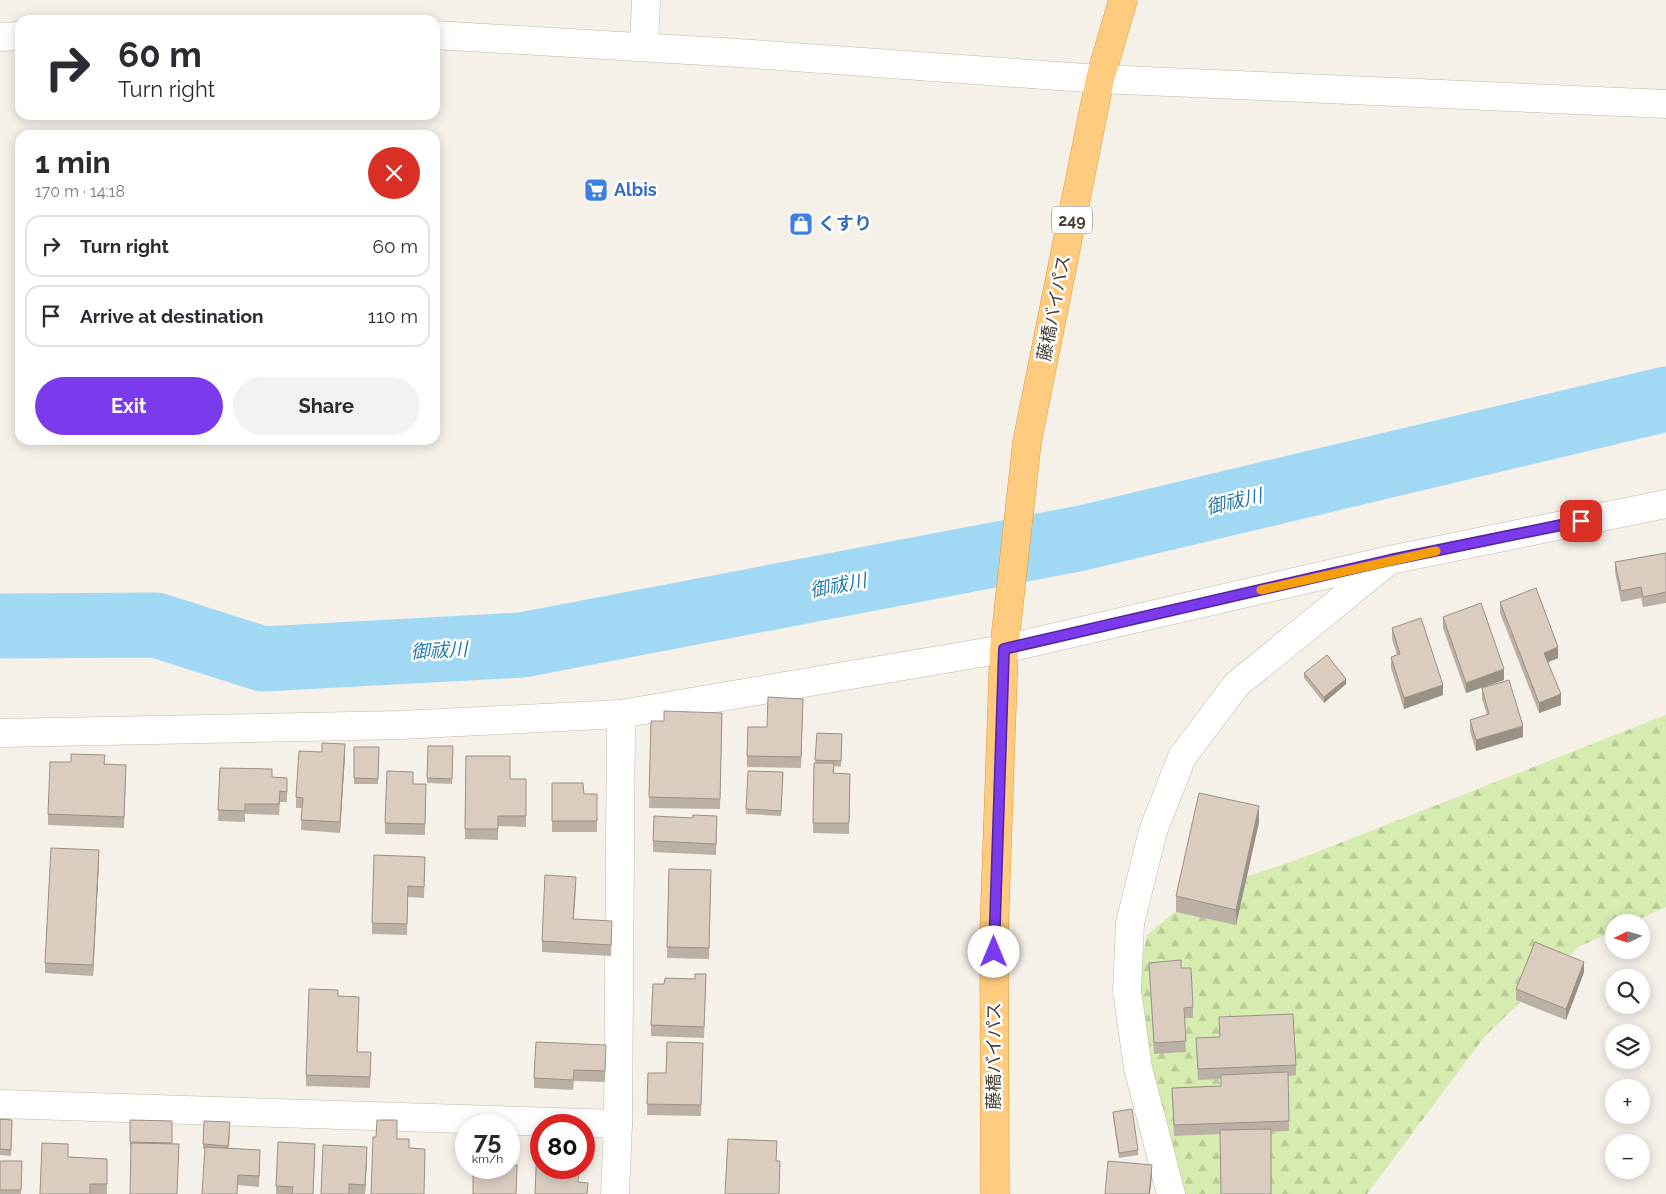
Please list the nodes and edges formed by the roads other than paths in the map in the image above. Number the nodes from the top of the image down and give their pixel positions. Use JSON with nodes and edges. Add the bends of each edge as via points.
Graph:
{"nodes":[{"id":1,"x":646,"y":0,"type":"edge"},
{"id":2,"x":1123,"y":0,"type":"edge"},
{"id":3,"x":440,"y":35,"type":"edge"},
{"id":4,"x":15,"y":36,"type":"edge"},
{"id":5,"x":0,"y":37,"type":"edge"},
{"id":6,"x":644,"y":47,"type":"junction"},
{"id":7,"x":1100,"y":79,"type":"junction"},
{"id":8,"x":1666,"y":104,"type":"edge"},
{"id":9,"x":1666,"y":504,"type":"edge"},
{"id":10,"x":1390,"y":560,"type":"junction"},
{"id":11,"x":1004,"y":649,"type":"junction"},
{"id":12,"x":621,"y":714,"type":"junction"},
{"id":13,"x":0,"y":733,"type":"edge"},
{"id":14,"x":0,"y":1104,"type":"edge"},
{"id":15,"x":618,"y":1124,"type":"junction"},
{"id":16,"x":615,"y":1194,"type":"edge"},
{"id":17,"x":995,"y":1194,"type":"edge"},
{"id":18,"x":1171,"y":1194,"type":"edge"}],
"edges":[{"from":1,"to":6,"type":"street"},
{"from":2,"to":7,"type":"highway","name":"藤橋バイパス","number":"249"},
{"from":3,"to":6,"type":"street"},
{"from":4,"to":5,"type":"street"},
{"from":6,"to":7,"type":"street"},
{"from":7,"to":8,"type":"street"},
{"from":7,"to":11,"type":"highway","name":"藤橋バイパス","number":"249","via":[[1027,442]]},
{"from":9,"to":10,"type":"street"},
{"from":10,"to":11,"type":"street"},
{"from":10,"to":18,"type":"street","via":[[1236,685],[1182,757],[1153,831],[1130,923],[1127,991],[1138,1068]]},
{"from":11,"to":12,"type":"street"},
{"from":11,"to":17,"type":"highway","name":"藤橋バイパス","number":"249","via":[[994,933]]},
{"from":12,"to":13,"type":"street","via":[[401,725]]},
{"from":12,"to":15,"type":"street"},
{"from":14,"to":15,"type":"street"},
{"from":15,"to":16,"type":"street"}]}
